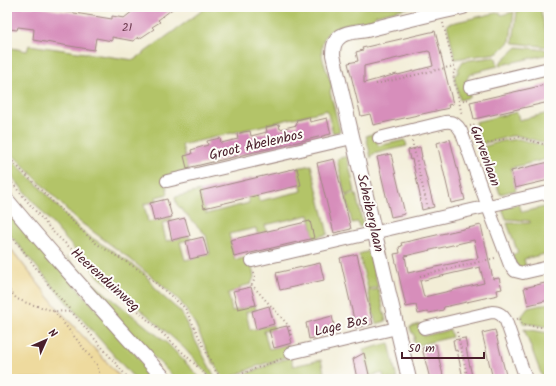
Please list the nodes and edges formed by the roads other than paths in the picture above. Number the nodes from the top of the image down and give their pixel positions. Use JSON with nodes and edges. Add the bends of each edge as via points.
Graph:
{"nodes":[{"id":1,"x":463,"y":7,"type":"edge"},
{"id":2,"x":549,"y":68,"type":"edge"},
{"id":3,"x":470,"y":93,"type":"road end"},
{"id":4,"x":352,"y":138,"type":"junction"},
{"id":5,"x":379,"y":138,"type":"dead end"},
{"id":6,"x":167,"y":181,"type":"dead end"},
{"id":7,"x":549,"y":192,"type":"edge"},
{"id":8,"x":7,"y":200,"type":"edge"},
{"id":9,"x":488,"y":207,"type":"junction"},
{"id":10,"x":375,"y":233,"type":"junction"},
{"id":11,"x":252,"y":261,"type":"dead end"},
{"id":12,"x":549,"y":267,"type":"edge"},
{"id":13,"x":397,"y":328,"type":"junction"},
{"id":14,"x":424,"y":328,"type":"dead end"},
{"id":15,"x":289,"y":355,"type":"road end"},
{"id":16,"x":165,"y":379,"type":"edge"},
{"id":17,"x":409,"y":379,"type":"edge"},
{"id":18,"x":526,"y":379,"type":"edge"}],
"edges":[{"from":1,"to":4,"type":"street","name":"Scheiberglaan","via":[[340,36],[333,55]]},
{"from":2,"to":3,"type":"street"},
{"from":4,"to":6,"type":"street","name":"Groot Abelenbos"},
{"from":4,"to":10,"type":"street","name":"Scheiberglaan"},
{"from":5,"to":9,"type":"street","name":"Gurvenlaan","via":[[450,121],[456,124],[461,131]]},
{"from":7,"to":9,"type":"street"},
{"from":8,"to":16,"type":"street","name":"Heerenduinweg","via":[[88,296]]},
{"from":9,"to":10,"type":"street"},
{"from":9,"to":12,"type":"street","name":"Gurvenlaan","via":[[506,255],[515,271],[523,273]]},
{"from":10,"to":11,"type":"street"},
{"from":10,"to":13,"type":"street","name":"Scheiberglaan"},
{"from":13,"to":15,"type":"street","name":"Lage Bos"},
{"from":13,"to":17,"type":"street","name":"Scheiberglaan"},
{"from":14,"to":18,"type":"street","via":[[492,312],[499,313],[504,316]]}]}
